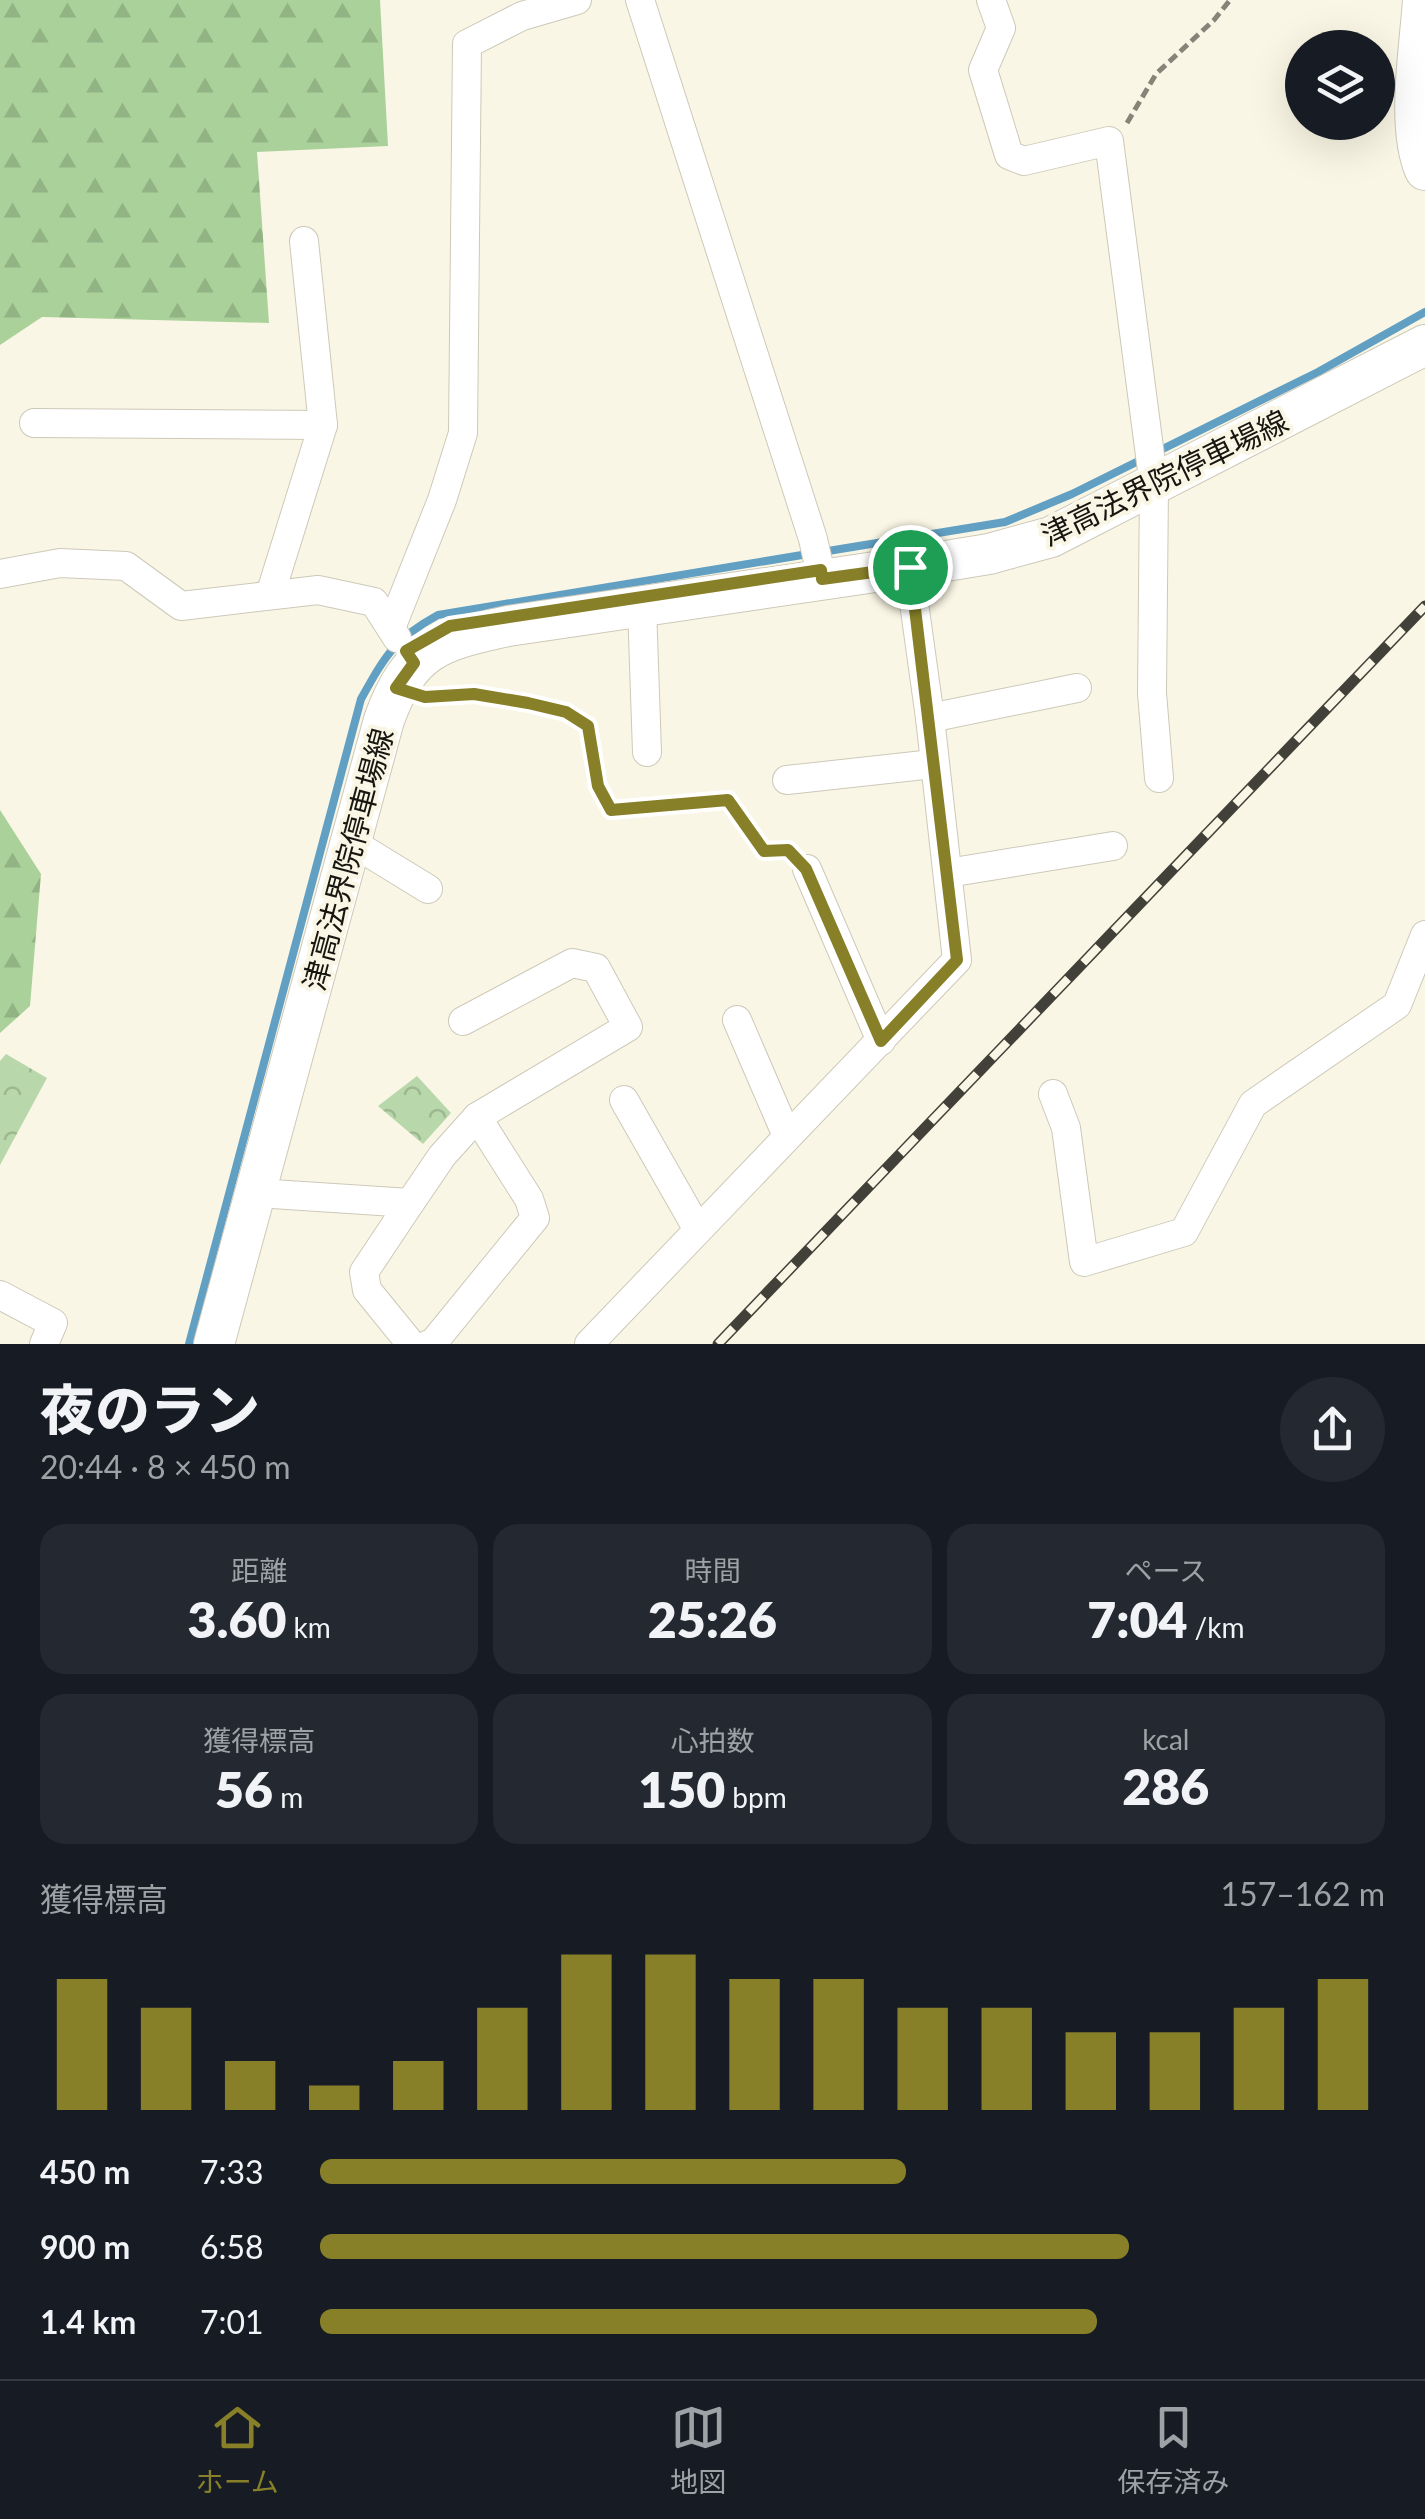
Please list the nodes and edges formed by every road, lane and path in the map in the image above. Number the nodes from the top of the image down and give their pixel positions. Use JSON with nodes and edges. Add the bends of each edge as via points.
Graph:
{"nodes":[{"id":1,"x":578,"y":0,"type":"edge"},
{"id":2,"x":640,"y":0,"type":"edge"},
{"id":3,"x":990,"y":0,"type":"edge"},
{"id":4,"x":1230,"y":0,"type":"edge"},
{"id":5,"x":1422,"y":0,"type":"edge"},
{"id":6,"x":1109,"y":141,"type":"junction"},
{"id":7,"x":1425,"y":170,"type":"edge"},
{"id":8,"x":304,"y":241,"type":"dead end"},
{"id":9,"x":1425,"y":344,"type":"edge"},
{"id":10,"x":34,"y":423,"type":"dead end"},
{"id":11,"x":323,"y":425,"type":"junction"},
{"id":12,"x":1150,"y":466,"type":"junction"},
{"id":13,"x":819,"y":562,"type":"junction"},
{"id":14,"x":910,"y":567,"type":"junction"},
{"id":15,"x":0,"y":574,"type":"edge"},
{"id":16,"x":270,"y":596,"type":"junction"},
{"id":17,"x":642,"y":606,"type":"junction"},
{"id":18,"x":400,"y":652,"type":"junction"},
{"id":19,"x":1077,"y":688,"type":"dead end"},
{"id":20,"x":930,"y":718,"type":"junction"},
{"id":21,"x":647,"y":752,"type":"dead end"},
{"id":22,"x":933,"y":764,"type":"junction"},
{"id":23,"x":1159,"y":778,"type":"dead end"},
{"id":24,"x":788,"y":780,"type":"dead end"},
{"id":25,"x":353,"y":843,"type":"junction"},
{"id":26,"x":1113,"y":846,"type":"dead end"},
{"id":27,"x":806,"y":869,"type":"joint"},
{"id":28,"x":948,"y":873,"type":"junction"},
{"id":29,"x":428,"y":888,"type":"dead end"},
{"id":30,"x":1425,"y":935,"type":"edge"},
{"id":31,"x":737,"y":1020,"type":"dead end"},
{"id":32,"x":463,"y":1021,"type":"dead end"},
{"id":33,"x":881,"y":1041,"type":"junction"},
{"id":34,"x":1053,"y":1094,"type":"dead end"},
{"id":35,"x":624,"y":1100,"type":"dead end"},
{"id":36,"x":476,"y":1118,"type":"junction"},
{"id":37,"x":788,"y":1136,"type":"junction"},
{"id":38,"x":257,"y":1193,"type":"junction"},
{"id":39,"x":410,"y":1203,"type":"junction"},
{"id":40,"x":697,"y":1228,"type":"junction"},
{"id":41,"x":0,"y":1296,"type":"edge"},
{"id":42,"x":44,"y":1344,"type":"edge"},
{"id":43,"x":214,"y":1344,"type":"edge"},
{"id":44,"x":410,"y":1344,"type":"edge"},
{"id":45,"x":428,"y":1344,"type":"edge"},
{"id":46,"x":589,"y":1344,"type":"edge"}],
"edges":[{"from":1,"to":18,"type":"street","via":[[522,16],[467,44],[463,433]]},
{"from":2,"to":13,"type":"street"},
{"from":3,"to":6,"type":"street","via":[[1000,28],[983,70],[1010,155],[1024,161]]},
{"from":4,"to":6,"type":"path","via":[[1156,74],[1126,126]]},
{"from":5,"to":7,"type":"main road","via":[[1417,112]]},
{"from":6,"to":12,"type":"street"},
{"from":8,"to":11,"type":"street"},
{"from":9,"to":12,"type":"main road","name":"津高法界院停車場線"},
{"from":10,"to":11,"type":"street"},
{"from":11,"to":16,"type":"street"},
{"from":12,"to":14,"type":"main road","name":"津高法界院停車場線","via":[[1051,538]]},
{"from":12,"to":23,"type":"street"},
{"from":13,"to":14,"type":"main road","name":"津高法界院停車場線"},
{"from":13,"to":17,"type":"main road","name":"津高法界院停車場線"},
{"from":14,"to":20,"type":"street"},
{"from":15,"to":16,"type":"street","via":[[60,563],[126,566],[181,606]]},
{"from":16,"to":18,"type":"street","via":[[318,590],[374,602]]},
{"from":17,"to":18,"type":"main road","name":"津高法界院停車場線","via":[[508,626]]},
{"from":17,"to":21,"type":"street"},
{"from":18,"to":25,"type":"main road","name":"津高法界院停車場線"},
{"from":18,"to":27,"type":"path","via":[[425,697],[474,694],[566,712],[588,726],[598,786],[611,810],[728,800],[764,851],[788,850]]},
{"from":19,"to":20,"type":"street"},
{"from":20,"to":22,"type":"street"},
{"from":22,"to":24,"type":"street"},
{"from":22,"to":28,"type":"street"},
{"from":25,"to":29,"type":"street"},
{"from":25,"to":38,"type":"main road","name":"津高法界院停車場線"},
{"from":26,"to":28,"type":"street"},
{"from":27,"to":33,"type":"street"},
{"from":28,"to":33,"type":"street","via":[[957,960]]},
{"from":30,"to":34,"type":"street","via":[[1397,1005],[1252,1104],[1184,1232],[1084,1262],[1066,1128]]},
{"from":31,"to":37,"type":"street"},
{"from":32,"to":36,"type":"street","via":[[572,963],[596,968],[628,1028]]},
{"from":33,"to":37,"type":"street"},
{"from":35,"to":40,"type":"street"},
{"from":36,"to":39,"type":"street"},
{"from":36,"to":45,"type":"street","via":[[535,1218]]},
{"from":37,"to":40,"type":"street"},
{"from":38,"to":39,"type":"street"},
{"from":38,"to":43,"type":"main road","name":"津高法界院停車場線"},
{"from":39,"to":44,"type":"street","via":[[364,1272],[367,1290]]},
{"from":40,"to":46,"type":"street"},
{"from":41,"to":42,"type":"street","via":[[53,1323]]}]}
